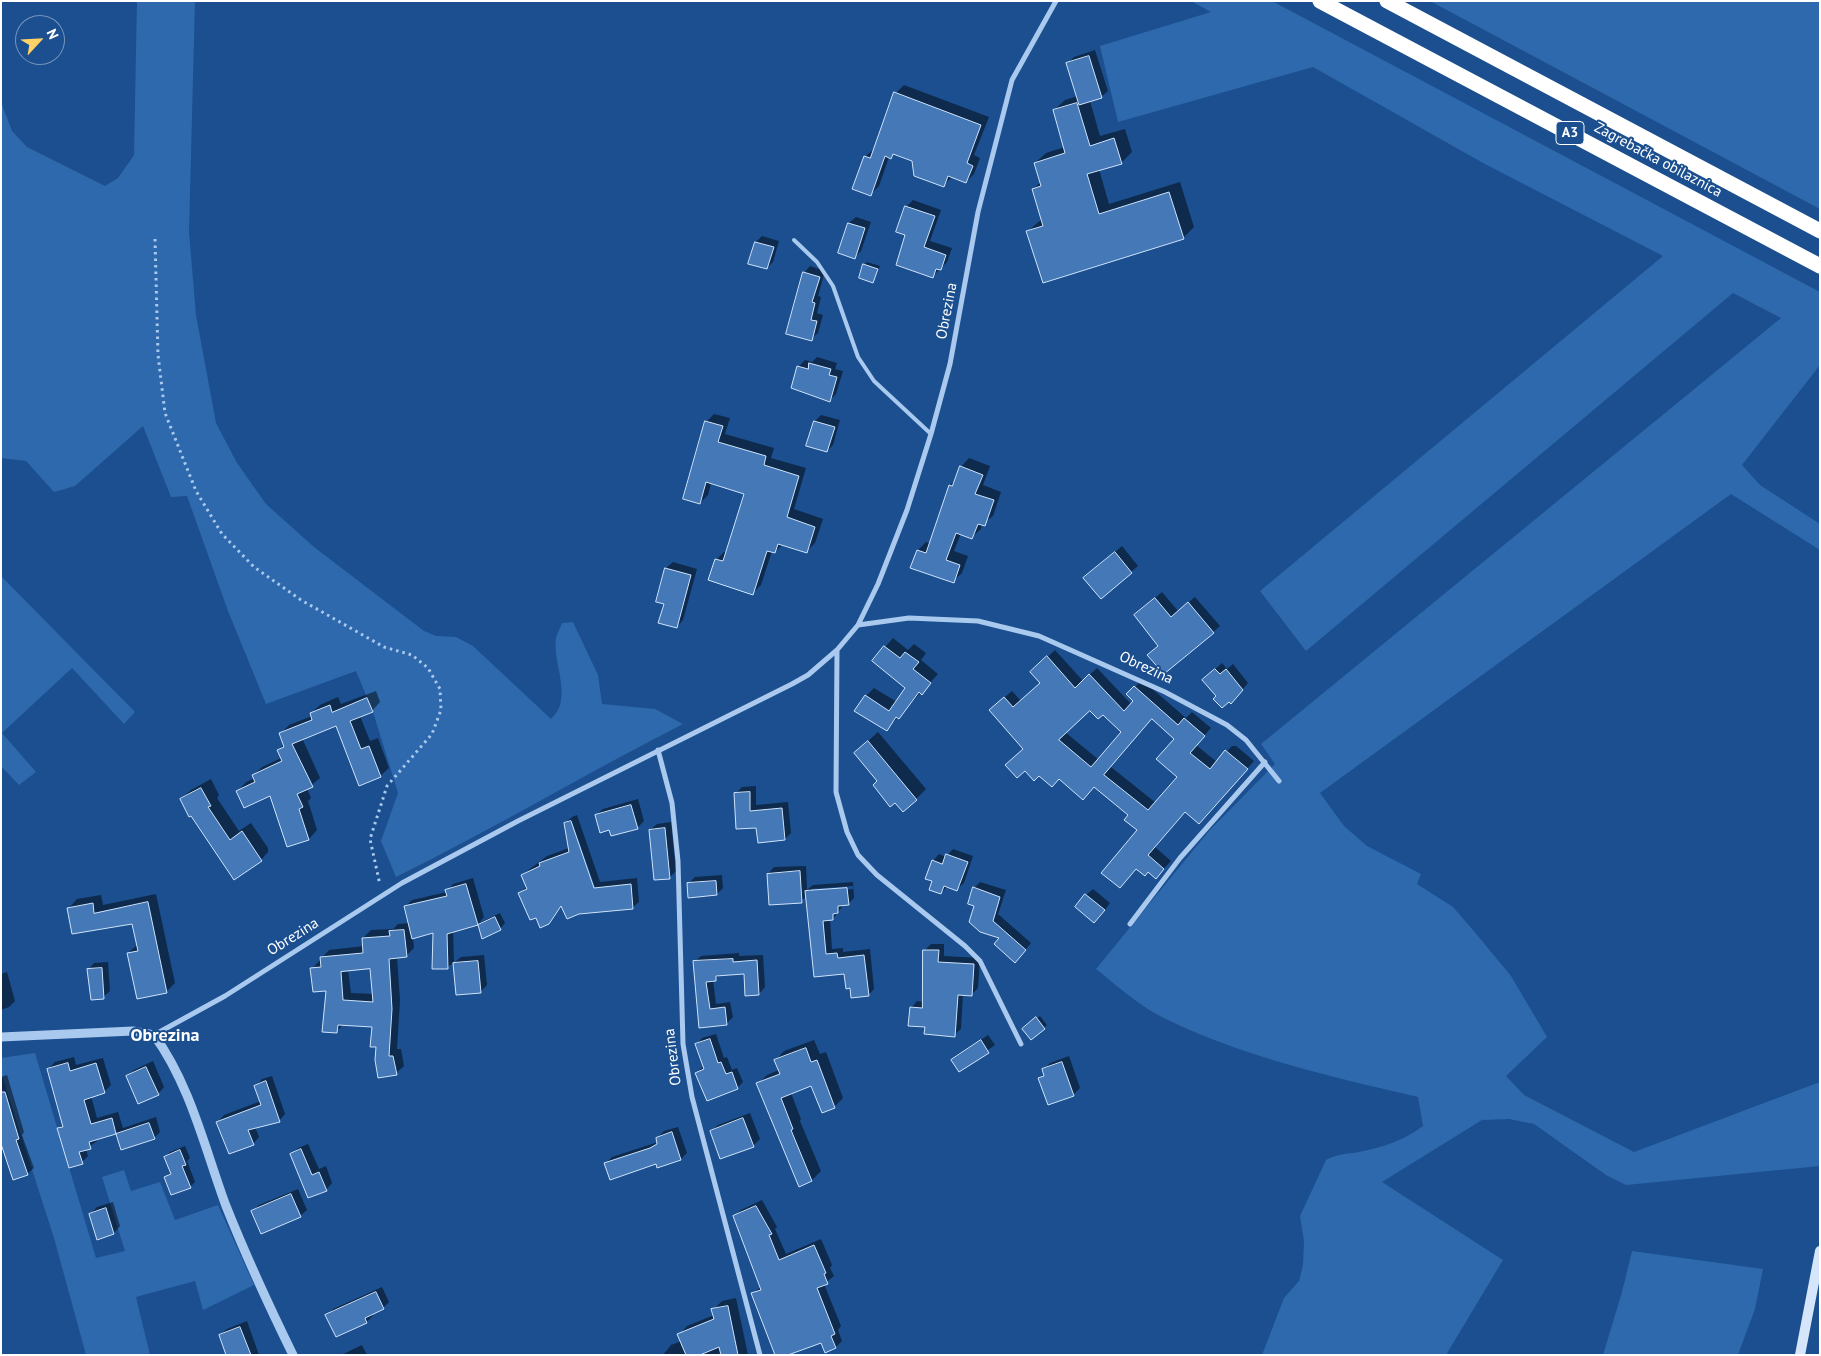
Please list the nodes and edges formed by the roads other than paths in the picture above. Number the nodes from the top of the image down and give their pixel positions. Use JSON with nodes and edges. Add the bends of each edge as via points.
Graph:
{"nodes":[{"id":1,"x":1056,"y":1,"type":"edge"},
{"id":2,"x":1320,"y":1,"type":"edge"},
{"id":3,"x":1387,"y":1,"type":"edge"},
{"id":4,"x":1820,"y":231,"type":"edge"},
{"id":5,"x":794,"y":240,"type":"dead end"},
{"id":6,"x":1820,"y":266,"type":"edge"},
{"id":7,"x":931,"y":434,"type":"junction"},
{"id":8,"x":858,"y":625,"type":"junction"},
{"id":9,"x":837,"y":650,"type":"junction"},
{"id":10,"x":658,"y":750,"type":"junction"},
{"id":11,"x":1265,"y":762,"type":"junction"},
{"id":12,"x":1279,"y":780,"type":"dead end"},
{"id":13,"x":1130,"y":924,"type":"dead end"},
{"id":14,"x":154,"y":1035,"type":"junction"},
{"id":15,"x":1,"y":1037,"type":"edge"},
{"id":16,"x":1021,"y":1044,"type":"dead end"},
{"id":17,"x":1820,"y":1250,"type":"edge"},
{"id":18,"x":293,"y":1355,"type":"edge"},
{"id":19,"x":760,"y":1355,"type":"edge"},
{"id":20,"x":1800,"y":1355,"type":"edge"}],
"edges":[{"from":1,"to":7,"type":"street","name":"Obrezina","via":[[1012,80],[978,212],[950,364]]},
{"from":2,"to":6,"type":"highway","name":"Zagrebačka obilaznica","number":"A3"},
{"from":3,"to":4,"type":"highway","name":"Zagrebačka obilaznica","number":"A3"},
{"from":5,"to":7,"type":"lane","via":[[817,262],[833,286],[858,357],[874,381]]},
{"from":7,"to":8,"type":"street","name":"Obrezina","via":[[907,510]]},
{"from":8,"to":9,"type":"street","name":"Obrezina"},
{"from":8,"to":11,"type":"street","name":"Obrezina","via":[[909,618],[968,621],[1039,636],[1157,688],[1227,725],[1246,740]]},
{"from":9,"to":10,"type":"street","name":"Obrezina","via":[[792,684]]},
{"from":9,"to":16,"type":"street","via":[[836,792],[847,832],[858,855],[876,875],[980,961]]},
{"from":10,"to":14,"type":"street","name":"Obrezina","via":[[402,883],[225,996]]},
{"from":10,"to":19,"type":"street","name":"Obrezina","via":[[672,803],[675,832],[683,1044],[692,1097]]},
{"from":11,"to":12,"type":"street","name":"Obrezina"},
{"from":11,"to":13,"type":"street","via":[[1180,858]]},
{"from":14,"to":15,"type":"street","via":[[133,1031]]},
{"from":14,"to":18,"type":"street","via":[[172,1063],[227,1208]]},
{"from":17,"to":20,"type":"main road"}]}
